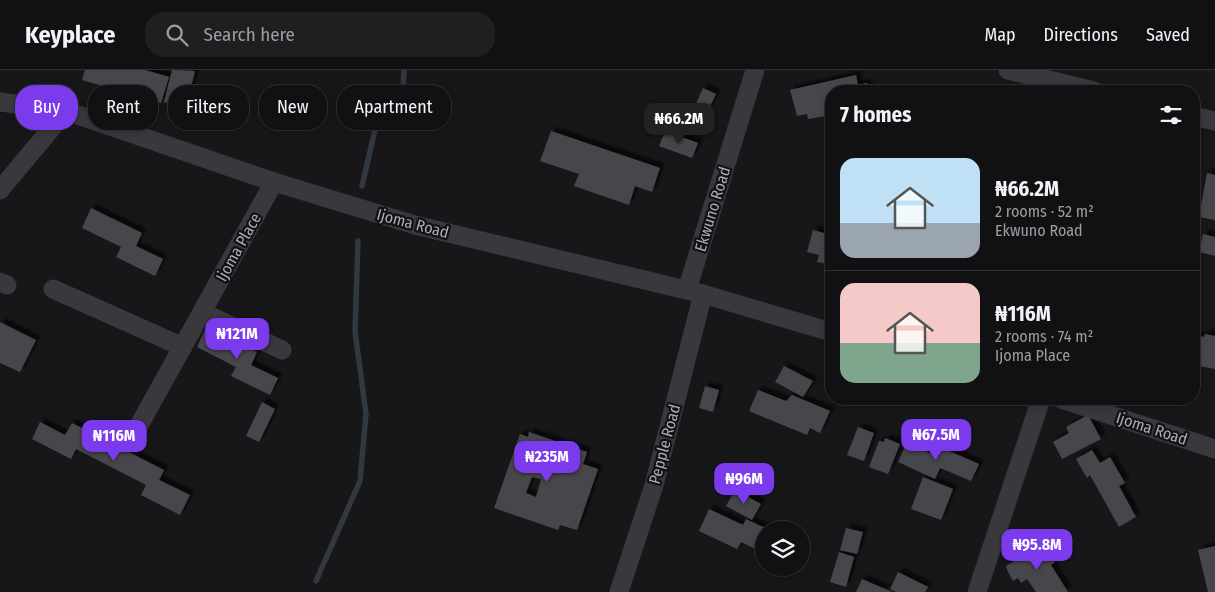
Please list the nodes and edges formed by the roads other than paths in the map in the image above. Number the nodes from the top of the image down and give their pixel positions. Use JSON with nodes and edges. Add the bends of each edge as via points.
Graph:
{"nodes":[{"id":1,"x":755,"y":70,"type":"edge"},
{"id":2,"x":1008,"y":70,"type":"edge"},
{"id":3,"x":1069,"y":85,"type":"edge"},
{"id":4,"x":0,"y":102,"type":"edge"},
{"id":5,"x":15,"y":104,"type":"edge"},
{"id":6,"x":78,"y":115,"type":"edge"},
{"id":7,"x":1200,"y":117,"type":"edge"},
{"id":8,"x":1215,"y":121,"type":"edge"},
{"id":9,"x":50,"y":130,"type":"edge"},
{"id":10,"x":274,"y":182,"type":"junction"},
{"id":11,"x":0,"y":190,"type":"edge"},
{"id":12,"x":53,"y":288,"type":"dead end"},
{"id":13,"x":695,"y":292,"type":"junction"},
{"id":14,"x":202,"y":312,"type":"junction"},
{"id":15,"x":825,"y":330,"type":"edge"},
{"id":16,"x":183,"y":347,"type":"junction"},
{"id":17,"x":282,"y":350,"type":"dead end"},
{"id":18,"x":1039,"y":405,"type":"edge"},
{"id":19,"x":1079,"y":405,"type":"edge"},
{"id":20,"x":132,"y":438,"type":"dead end"},
{"id":21,"x":1215,"y":449,"type":"edge"},
{"id":22,"x":619,"y":592,"type":"edge"},
{"id":23,"x":977,"y":592,"type":"edge"}],
"edges":[{"from":1,"to":13,"type":"street","name":"Ekwuno Road"},
{"from":2,"to":3,"type":"street"},
{"from":4,"to":5,"type":"street","name":"Ijoma Road"},
{"from":6,"to":10,"type":"street","name":"Ijoma Road"},
{"from":7,"to":8,"type":"street"},
{"from":9,"to":11,"type":"street"},
{"from":10,"to":13,"type":"street","name":"Ijoma Road","via":[[415,225]]},
{"from":10,"to":14,"type":"street","name":"Ijoma Place"},
{"from":12,"to":16,"type":"street"},
{"from":13,"to":15,"type":"street","name":"Ijoma Road"},
{"from":13,"to":22,"type":"street","name":"Pepple Road","via":[[654,485]]},
{"from":14,"to":16,"type":"street","name":"Ijoma Place"},
{"from":14,"to":17,"type":"street"},
{"from":16,"to":20,"type":"street","name":"Ijoma Place"},
{"from":18,"to":23,"type":"street"},
{"from":19,"to":21,"type":"street","name":"Ijoma Road"}]}
